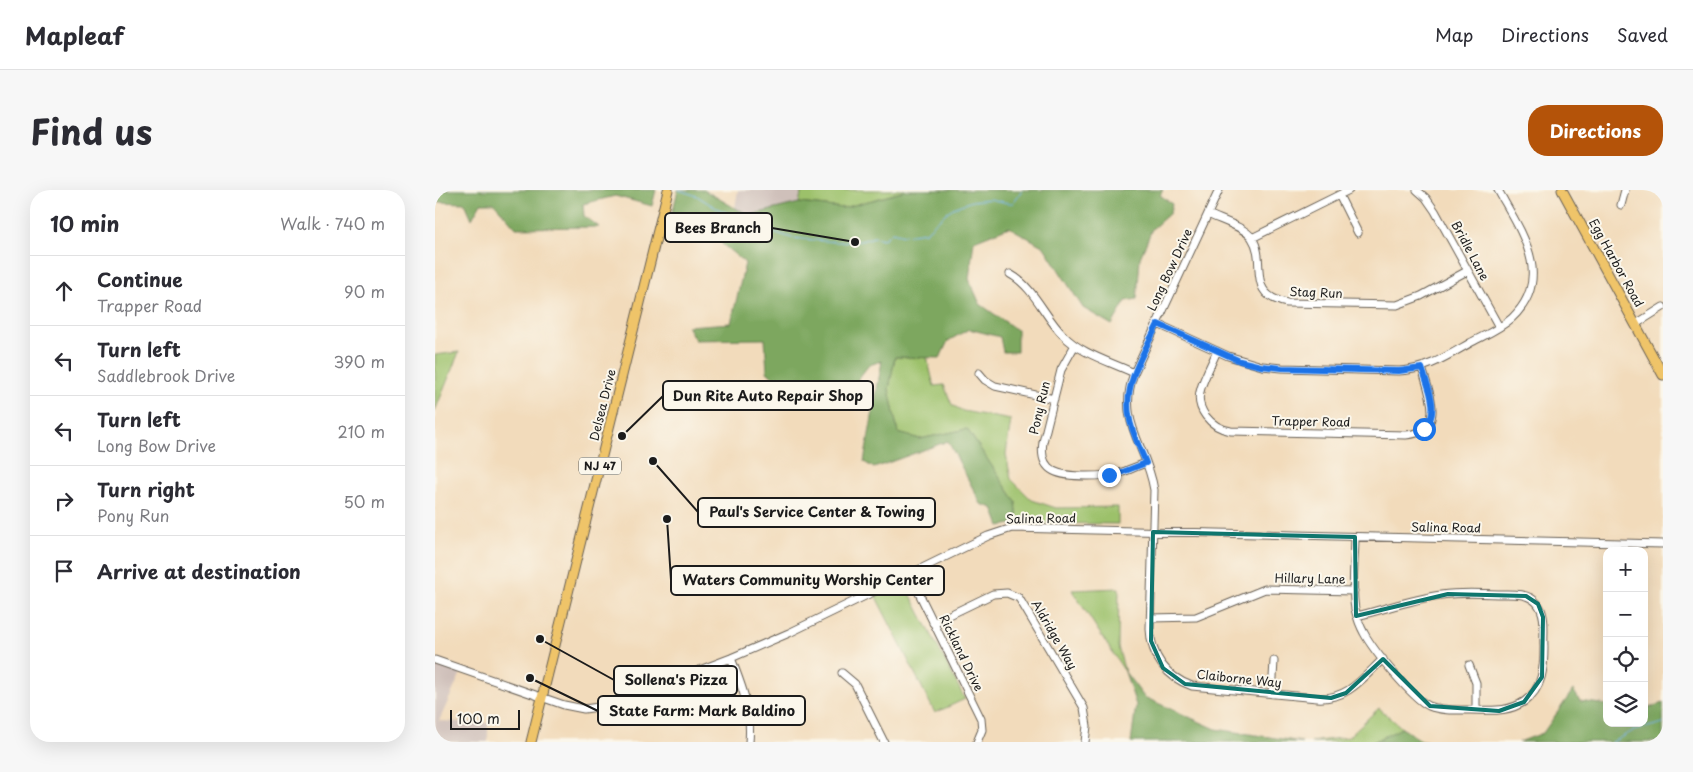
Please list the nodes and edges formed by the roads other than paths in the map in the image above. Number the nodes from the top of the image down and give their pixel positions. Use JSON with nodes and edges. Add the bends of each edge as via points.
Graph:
{"nodes":[{"id":1,"x":668,"y":190,"type":"edge"},
{"id":2,"x":1219,"y":190,"type":"edge"},
{"id":3,"x":1349,"y":190,"type":"edge"},
{"id":4,"x":1417,"y":190,"type":"edge"},
{"id":5,"x":1498,"y":190,"type":"edge"},
{"id":6,"x":1561,"y":190,"type":"edge"},
{"id":7,"x":1625,"y":190,"type":"edge"},
{"id":8,"x":1339,"y":195,"type":"junction"},
{"id":9,"x":1621,"y":205,"type":"dead end"},
{"id":10,"x":1208,"y":214,"type":"junction"},
{"id":11,"x":1358,"y":233,"type":"dead end"},
{"id":12,"x":1252,"y":238,"type":"junction"},
{"id":13,"x":1467,"y":271,"type":"junction"},
{"id":14,"x":1010,"y":274,"type":"dead end"},
{"id":15,"x":1663,"y":307,"type":"edge"},
{"id":16,"x":1158,"y":324,"type":"junction"},
{"id":17,"x":1636,"y":324,"type":"junction"},
{"id":18,"x":1499,"y":327,"type":"junction"},
{"id":19,"x":1075,"y":345,"type":"junction"},
{"id":20,"x":1217,"y":351,"type":"junction"},
{"id":21,"x":1422,"y":368,"type":"junction"},
{"id":22,"x":979,"y":373,"type":"dead end"},
{"id":23,"x":1134,"y":373,"type":"junction"},
{"id":24,"x":1663,"y":375,"type":"edge"},
{"id":25,"x":1053,"y":399,"type":"junction"},
{"id":26,"x":1146,"y":463,"type":"junction"},
{"id":27,"x":1153,"y":532,"type":"junction"},
{"id":28,"x":1355,"y":537,"type":"junction"},
{"id":29,"x":1663,"y":544,"type":"edge"},
{"id":30,"x":910,"y":575,"type":"junction"},
{"id":31,"x":1354,"y":591,"type":"junction"},
{"id":32,"x":1357,"y":616,"type":"junction"},
{"id":33,"x":1151,"y":618,"type":"junction"},
{"id":34,"x":933,"y":623,"type":"junction"},
{"id":35,"x":731,"y":658,"type":"junction"},
{"id":36,"x":1383,"y":659,"type":"junction"},
{"id":37,"x":435,"y":660,"type":"edge"},
{"id":38,"x":1274,"y":661,"type":"dead end"},
{"id":39,"x":1469,"y":665,"type":"dead end"},
{"id":40,"x":842,"y":673,"type":"dead end"},
{"id":41,"x":1272,"y":694,"type":"junction"},
{"id":42,"x":542,"y":698,"type":"junction"},
{"id":43,"x":1476,"y":710,"type":"junction"},
{"id":44,"x":531,"y":742,"type":"edge"},
{"id":45,"x":749,"y":742,"type":"edge"},
{"id":46,"x":884,"y":742,"type":"edge"},
{"id":47,"x":977,"y":742,"type":"edge"},
{"id":48,"x":1085,"y":742,"type":"edge"}],
"edges":[{"from":1,"to":42,"type":"main road","name":"Delsea Drive","number":"NJ 47"},
{"from":2,"to":10,"type":"street","name":"Long Bow Drive"},
{"from":3,"to":8,"type":"street"},
{"from":4,"to":13,"type":"street","name":"Bridle Lane","via":[[1435,211]]},
{"from":5,"to":18,"type":"street","via":[[1528,247],[1532,270],[1529,290],[1520,309]]},
{"from":6,"to":17,"type":"main road","name":"Egg Harbor Road"},
{"from":7,"to":9,"type":"street"},
{"from":8,"to":11,"type":"street"},
{"from":8,"to":12,"type":"street"},
{"from":10,"to":12,"type":"street","via":[[1243,230]]},
{"from":10,"to":16,"type":"street","name":"Long Bow Drive"},
{"from":12,"to":13,"type":"street","name":"Stag Run","via":[[1262,286],[1271,297],[1287,303],[1397,305]]},
{"from":13,"to":18,"type":"street","name":"Bridle Lane"},
{"from":14,"to":19,"type":"street","via":[[1027,286],[1057,328]]},
{"from":15,"to":17,"type":"street"},
{"from":16,"to":20,"type":"street"},
{"from":16,"to":23,"type":"street","name":"Long Bow Drive"},
{"from":17,"to":24,"type":"main road","name":"Egg Harbor Road"},
{"from":18,"to":21,"type":"street"},
{"from":19,"to":23,"type":"street"},
{"from":19,"to":25,"type":"street","name":"Pony Run","via":[[1061,370]]},
{"from":20,"to":21,"type":"street","via":[[1240,361],[1272,368],[1399,371]]},
{"from":20,"to":21,"type":"street","name":"Trapper Road","via":[[1201,388],[1199,401],[1209,420],[1231,431],[1417,433],[1429,423],[1433,411]]},
{"from":22,"to":25,"type":"street","via":[[995,386]]},
{"from":23,"to":26,"type":"street","name":"Long Bow Drive","via":[[1129,415]]},
{"from":25,"to":26,"type":"street","name":"Pony Run","via":[[1043,452],[1047,465],[1055,472],[1068,476],[1109,475]]},
{"from":26,"to":27,"type":"street","name":"Long Bow Drive","via":[[1154,490]]},
{"from":27,"to":28,"type":"street","name":"Salina Road"},
{"from":27,"to":30,"type":"street","name":"Salina Road","via":[[1005,529]]},
{"from":27,"to":33,"type":"street","name":"Claiborne Way"},
{"from":28,"to":29,"type":"street","name":"Salina Road"},
{"from":28,"to":31,"type":"street"},
{"from":30,"to":34,"type":"street","name":"Rickland Drive"},
{"from":30,"to":35,"type":"street","name":"Salina Road"},
{"from":31,"to":32,"type":"street"},
{"from":31,"to":33,"type":"street","name":"Hillary Lane","via":[[1265,590],[1196,617]]},
{"from":32,"to":36,"type":"street","via":[[1364,635]]},
{"from":32,"to":43,"type":"street","via":[[1448,594],[1521,595],[1535,601],[1543,617],[1544,665],[1539,683],[1529,698],[1512,708]]},
{"from":33,"to":41,"type":"street","name":"Claiborne Way","via":[[1154,652],[1163,668],[1173,677],[1199,688]]},
{"from":34,"to":47,"type":"street","name":"Rickland Drive","via":[[981,719],[982,730]]},
{"from":34,"to":48,"type":"street","name":"Aldridge Way","via":[[993,594],[1004,592],[1016,596],[1025,606],[1084,708]]},
{"from":35,"to":42,"type":"street","name":"Salina Road","via":[[598,708],[576,708]]},
{"from":35,"to":45,"type":"street","via":[[747,701]]},
{"from":36,"to":41,"type":"street","name":"Claiborne Way","via":[[1351,689],[1337,697]]},
{"from":36,"to":43,"type":"street","via":[[1426,704],[1446,709]]},
{"from":37,"to":42,"type":"street","name":"Salina Road"},
{"from":38,"to":41,"type":"street"},
{"from":39,"to":43,"type":"street","via":[[1476,683]]},
{"from":40,"to":46,"type":"street","via":[[855,684]]},
{"from":42,"to":44,"type":"main road","name":"Delsea Drive","number":"NJ 47"}]}
